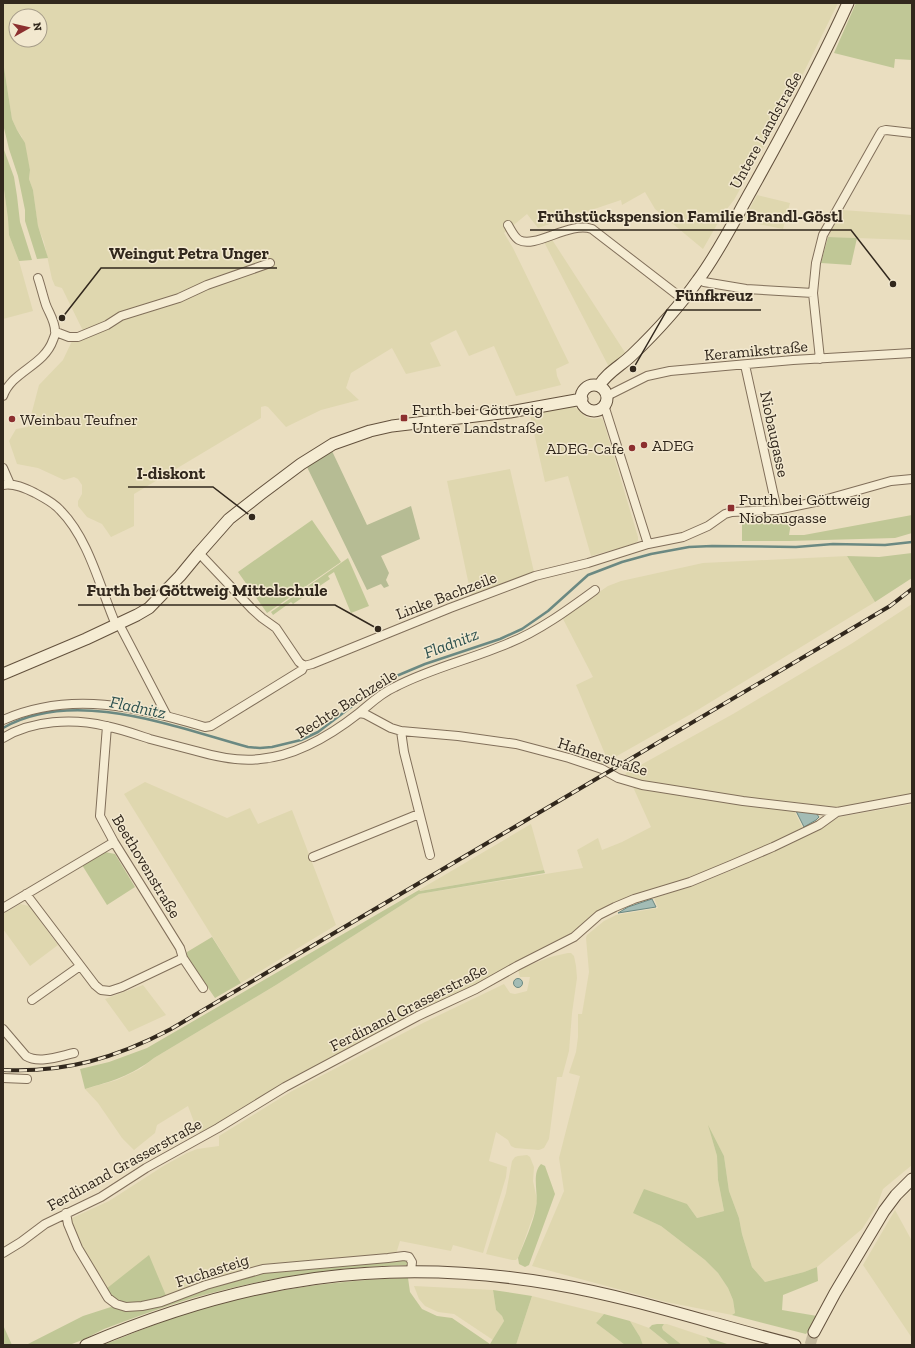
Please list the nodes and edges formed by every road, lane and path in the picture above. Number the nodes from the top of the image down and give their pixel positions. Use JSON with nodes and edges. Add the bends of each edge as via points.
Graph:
{"nodes":[{"id":1,"x":848,"y":3,"type":"edge"},
{"id":2,"x":912,"y":133,"type":"edge"},
{"id":3,"x":508,"y":225,"type":"dead end"},
{"id":4,"x":270,"y":263,"type":"dead end"},
{"id":5,"x":38,"y":278,"type":"dead end"},
{"id":6,"x":699,"y":279,"type":"junction"},
{"id":7,"x":813,"y":293,"type":"junction"},
{"id":8,"x":684,"y":300,"type":"junction"},
{"id":9,"x":56,"y":332,"type":"junction"},
{"id":10,"x":912,"y":353,"type":"edge"},
{"id":11,"x":820,"y":359,"type":"junction"},
{"id":12,"x":745,"y":365,"type":"junction"},
{"id":13,"x":599,"y":386,"type":"junction"},
{"id":14,"x":3,"y":396,"type":"edge"},
{"id":15,"x":582,"y":399,"type":"junction"},
{"id":16,"x":606,"y":401,"type":"junction"},
{"id":17,"x":3,"y":468,"type":"edge"},
{"id":18,"x":912,"y":479,"type":"edge"},
{"id":19,"x":7,"y":484,"type":"edge"},
{"id":20,"x":777,"y":510,"type":"junction"},
{"id":21,"x":648,"y":544,"type":"junction"},
{"id":22,"x":199,"y":553,"type":"junction"},
{"id":23,"x":594,"y":590,"type":"dead end"},
{"id":24,"x":117,"y":624,"type":"junction"},
{"id":25,"x":304,"y":666,"type":"junction"},
{"id":26,"x":3,"y":674,"type":"edge"},
{"id":27,"x":360,"y":713,"type":"junction"},
{"id":28,"x":167,"y":716,"type":"junction"},
{"id":29,"x":3,"y":720,"type":"edge"},
{"id":30,"x":107,"y":726,"type":"junction"},
{"id":31,"x":401,"y":731,"type":"junction"},
{"id":32,"x":3,"y":738,"type":"edge"},
{"id":33,"x":912,"y":798,"type":"edge"},
{"id":34,"x":837,"y":812,"type":"junction"},
{"id":35,"x":419,"y":814,"type":"junction"},
{"id":36,"x":114,"y":842,"type":"junction"},
{"id":37,"x":430,"y":855,"type":"dead end"},
{"id":38,"x":313,"y":857,"type":"dead end"},
{"id":39,"x":26,"y":894,"type":"junction"},
{"id":40,"x":3,"y":908,"type":"edge"},
{"id":41,"x":183,"y":958,"type":"junction"},
{"id":42,"x":80,"y":966,"type":"junction"},
{"id":43,"x":203,"y":988,"type":"dead end"},
{"id":44,"x":32,"y":1000,"type":"dead end"},
{"id":45,"x":3,"y":1029,"type":"edge"},
{"id":46,"x":74,"y":1053,"type":"dead end"},
{"id":47,"x":3,"y":1078,"type":"edge"},
{"id":48,"x":27,"y":1079,"type":"dead end"},
{"id":49,"x":912,"y":1179,"type":"edge"},
{"id":50,"x":66,"y":1213,"type":"junction"},
{"id":51,"x":3,"y":1253,"type":"edge"},
{"id":52,"x":411,"y":1271,"type":"junction"},
{"id":53,"x":814,"y":1332,"type":"tunnel mouth"},
{"id":54,"x":86,"y":1345,"type":"edge"},
{"id":55,"x":795,"y":1345,"type":"edge"}],
"edges":[{"from":1,"to":6,"type":"street","name":"Untere Landstraße","via":[[791,120]]},
{"from":2,"to":7,"type":"street","via":[[886,130],[880,134],[823,235],[816,263]]},
{"from":3,"to":8,"type":"street","via":[[518,240],[523,241],[537,240],[578,227],[592,229]]},
{"from":4,"to":9,"type":"street","via":[[207,285],[179,298],[121,316],[92,333],[69,337]]},
{"from":5,"to":9,"type":"street"},
{"from":6,"to":7,"type":"street","via":[[746,289]]},
{"from":6,"to":8,"type":"street","name":"Untere Landstraße"},
{"from":7,"to":11,"type":"street"},
{"from":8,"to":13,"type":"street","name":"Untere Landstraße","via":[[630,357],[602,380]]},
{"from":9,"to":14,"type":"street","via":[[52,344],[42,358],[14,380]]},
{"from":10,"to":11,"type":"street","name":"Keramikstraße"},
{"from":11,"to":12,"type":"street","name":"Keramikstraße"},
{"from":12,"to":16,"type":"street","name":"Keramikstraße","via":[[651,374],[635,381]]},
{"from":12,"to":20,"type":"street","name":"Niobaugasse"},
{"from":13,"to":15,"type":"street","via":[[587,387]]},
{"from":13,"to":16,"type":"street","via":[[603,388]]},
{"from":15,"to":16,"type":"street","via":[[591,410],[600,409]]},
{"from":15,"to":22,"type":"street","via":[[510,412],[392,426],[350,437],[317,453],[256,497],[222,525]]},
{"from":16,"to":21,"type":"street"},
{"from":17,"to":19,"type":"street"},
{"from":18,"to":20,"type":"street","name":"Linke Bachzeile","via":[[891,481]]},
{"from":19,"to":24,"type":"street","via":[[49,500],[69,520],[80,537]]},
{"from":20,"to":21,"type":"street","name":"Linke Bachzeile","via":[[732,512],[683,537]]},
{"from":21,"to":25,"type":"street","name":"Linke Bachzeile","via":[[535,576]]},
{"from":22,"to":24,"type":"street","via":[[149,608]]},
{"from":22,"to":25,"type":"street","via":[[252,609],[276,628]]},
{"from":23,"to":27,"type":"street","name":"Rechte Bachzeile","via":[[530,633],[508,644],[394,687]]},
{"from":24,"to":26,"type":"street"},
{"from":24,"to":28,"type":"street"},
{"from":25,"to":28,"type":"street","name":"Linke Bachzeile","via":[[302,670],[211,726],[205,727]]},
{"from":27,"to":30,"type":"street","name":"Rechte Bachzeile","via":[[301,748],[280,756],[256,760],[204,753]]},
{"from":27,"to":31,"type":"street","name":"Hafnerstraße"},
{"from":28,"to":29,"type":"street","name":"Linke Bachzeile","via":[[116,706],[80,703],[45,707]]},
{"from":30,"to":32,"type":"street","name":"Rechte Bachzeile","via":[[82,722],[48,723],[26,727]]},
{"from":30,"to":36,"type":"street","name":"Beethovenstraße","via":[[100,816]]},
{"from":31,"to":34,"type":"street","name":"Hafnerstraße","via":[[516,744],[570,758],[642,785]]},
{"from":31,"to":35,"type":"street"},
{"from":33,"to":34,"type":"street","name":"Hafnerstraße"},
{"from":34,"to":50,"type":"street","name":"Ferdinand Grasserstraße","via":[[812,828],[773,847],[690,882],[634,899],[599,915],[574,937],[285,1087],[101,1197]]},
{"from":35,"to":37,"type":"street"},
{"from":35,"to":38,"type":"street"},
{"from":36,"to":39,"type":"street"},
{"from":36,"to":41,"type":"street","name":"Beethovenstraße","via":[[180,948]]},
{"from":39,"to":40,"type":"street"},
{"from":39,"to":42,"type":"street"},
{"from":41,"to":42,"type":"street","via":[[110,991],[95,986]]},
{"from":41,"to":43,"type":"street","name":"Beethovenstraße"},
{"from":42,"to":44,"type":"street"},
{"from":45,"to":46,"type":"street","via":[[30,1059]]},
{"from":47,"to":48,"type":"street"},
{"from":49,"to":53,"type":"street","via":[[884,1210]]},
{"from":50,"to":51,"type":"street","name":"Ferdinand Grasserstraße"},
{"from":50,"to":52,"type":"street","name":"Fuchasteig","via":[[78,1248],[108,1298],[126,1307],[161,1302],[270,1268],[404,1256],[409,1257],[412,1262]]},
{"from":52,"to":54,"type":"street","via":[[343,1275],[257,1288],[192,1305]]},
{"from":52,"to":55,"type":"street","via":[[480,1274],[562,1286],[629,1300]]}]}
